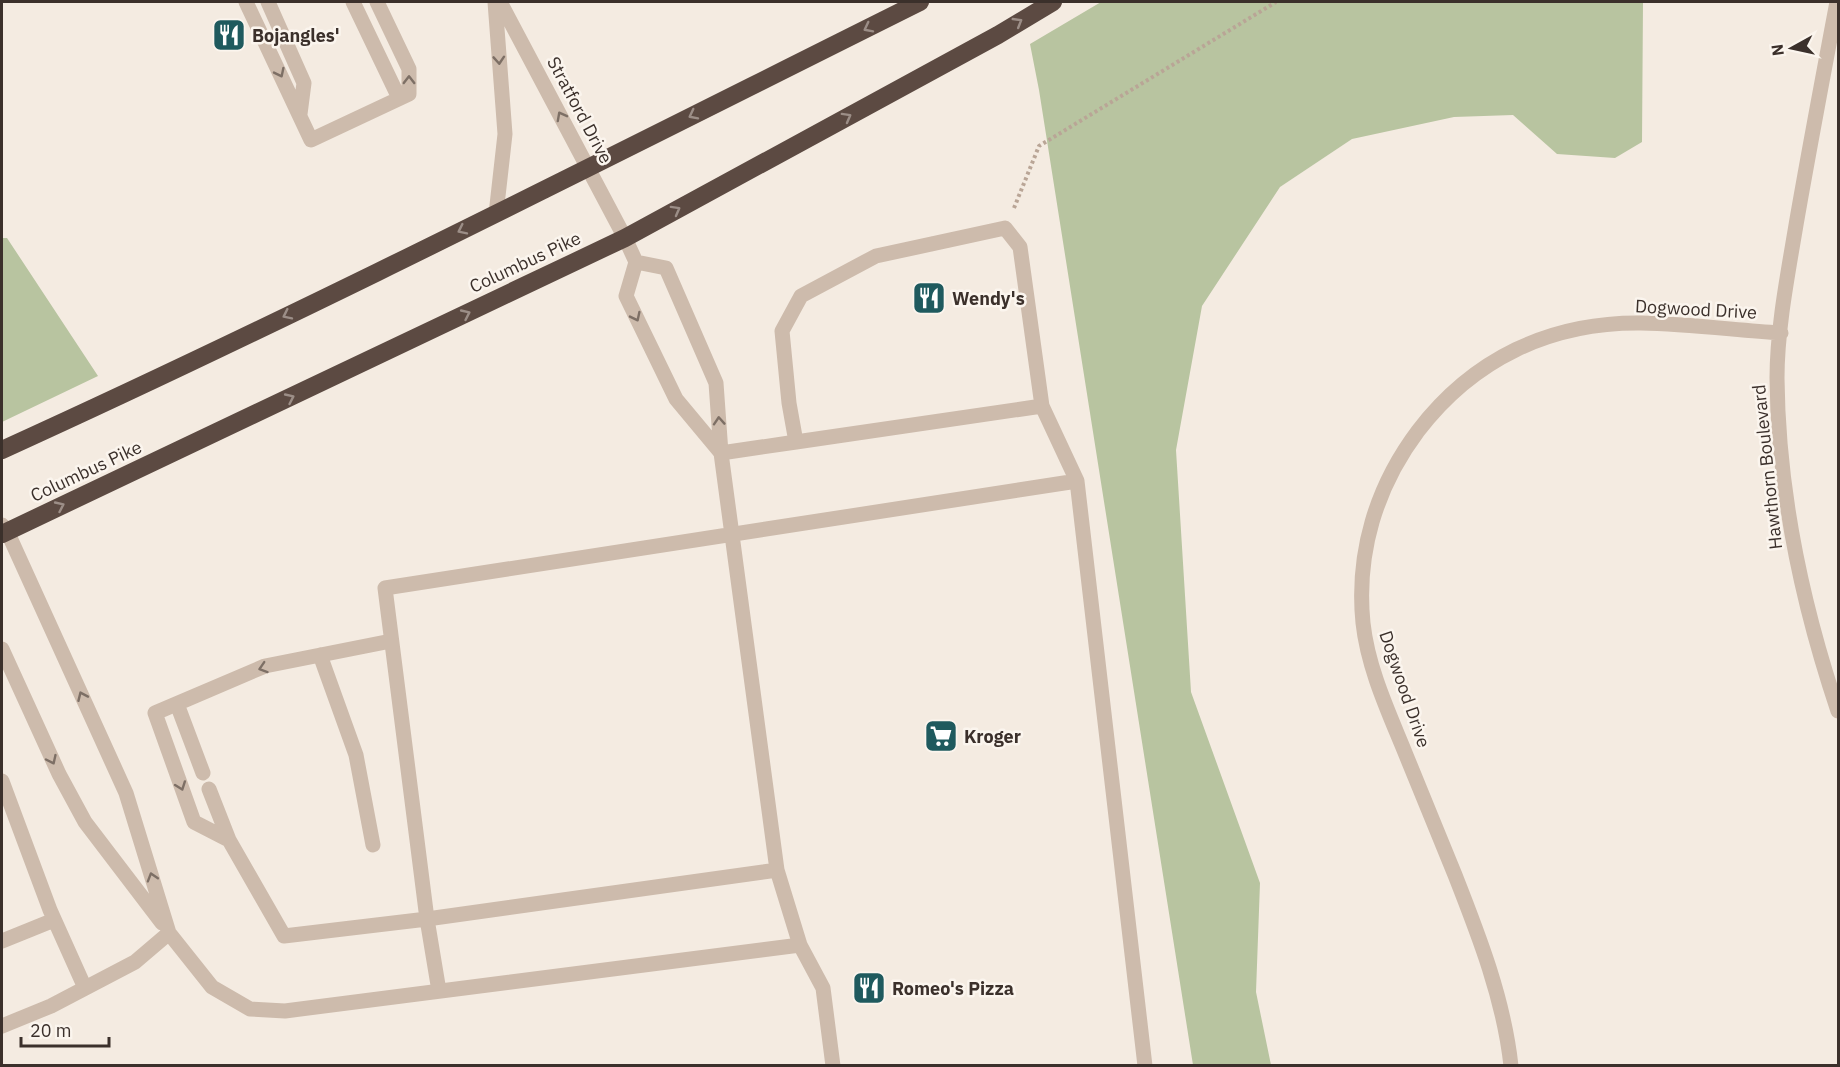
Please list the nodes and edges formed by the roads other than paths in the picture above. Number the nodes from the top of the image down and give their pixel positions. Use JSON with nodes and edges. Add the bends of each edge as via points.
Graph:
{"nodes":[{"id":1,"x":246,"y":2,"type":"edge"},
{"id":2,"x":268,"y":2,"type":"edge"},
{"id":3,"x":353,"y":2,"type":"edge"},
{"id":4,"x":377,"y":2,"type":"edge"},
{"id":5,"x":497,"y":2,"type":"edge"},
{"id":6,"x":920,"y":2,"type":"edge"},
{"id":7,"x":1053,"y":2,"type":"edge"},
{"id":8,"x":1837,"y":2,"type":"edge"},
{"id":9,"x":399,"y":98,"type":"junction"},
{"id":10,"x":300,"y":115,"type":"junction"},
{"id":11,"x":589,"y":167,"type":"junction"},
{"id":12,"x":496,"y":214,"type":"junction"},
{"id":13,"x":625,"y":238,"type":"junction"},
{"id":14,"x":636,"y":262,"type":"junction"},
{"id":15,"x":1781,"y":333,"type":"junction"},
{"id":16,"x":1042,"y":406,"type":"junction"},
{"id":17,"x":796,"y":442,"type":"junction"},
{"id":18,"x":2,"y":450,"type":"edge"},
{"id":19,"x":721,"y":453,"type":"junction"},
{"id":20,"x":1077,"y":481,"type":"junction"},
{"id":21,"x":3,"y":530,"type":"edge"},
{"id":22,"x":732,"y":535,"type":"junction"},
{"id":23,"x":391,"y":641,"type":"junction"},
{"id":24,"x":2,"y":649,"type":"edge"},
{"id":25,"x":320,"y":655,"type":"junction"},
{"id":26,"x":177,"y":704,"type":"junction"},
{"id":27,"x":1839,"y":711,"type":"edge"},
{"id":28,"x":203,"y":773,"type":"dead end"},
{"id":29,"x":2,"y":781,"type":"edge"},
{"id":30,"x":209,"y":789,"type":"dead end"},
{"id":31,"x":229,"y":840,"type":"junction"},
{"id":32,"x":373,"y":845,"type":"dead end"},
{"id":33,"x":777,"y":870,"type":"junction"},
{"id":34,"x":427,"y":919,"type":"junction"},
{"id":35,"x":54,"y":920,"type":"junction"},
{"id":36,"x":169,"y":933,"type":"junction"},
{"id":37,"x":2,"y":941,"type":"edge"},
{"id":38,"x":800,"y":945,"type":"junction"},
{"id":39,"x":85,"y":988,"type":"junction"},
{"id":40,"x":439,"y":991,"type":"junction"},
{"id":41,"x":2,"y":1026,"type":"edge"},
{"id":42,"x":833,"y":1065,"type":"edge"},
{"id":43,"x":1145,"y":1065,"type":"edge"},
{"id":44,"x":1511,"y":1065,"type":"edge"}],
"edges":[{"from":1,"to":10,"type":"street","one_way":true},
{"from":2,"to":10,"type":"street","via":[[304,82]]},
{"from":3,"to":9,"type":"street"},
{"from":9,"to":4,"type":"street","one_way":true,"via":[[409,93],[409,69]]},
{"from":11,"to":5,"type":"street","name":"Stratford Drive","one_way":true},
{"from":5,"to":12,"type":"street","name":"Stratford Drive","one_way":true,"via":[[505,134]]},
{"from":6,"to":11,"type":"highway","one_way":true},
{"from":13,"to":7,"type":"highway","name":"Columbus Pike","one_way":true},
{"from":8,"to":15,"type":"street","name":"Hawthorn Boulevard","via":[[1787,275]]},
{"from":9,"to":10,"type":"street","via":[[312,140]]},
{"from":11,"to":12,"type":"highway"},
{"from":11,"to":13,"type":"street","name":"Stratford Drive"},
{"from":12,"to":18,"type":"highway","one_way":true,"via":[[162,377]]},
{"from":13,"to":14,"type":"street","name":"Stratford Drive"},
{"from":21,"to":13,"type":"highway","name":"Columbus Pike","one_way":true},
{"from":14,"to":19,"type":"street","one_way":true,"via":[[626,296],[676,399]]},
{"from":19,"to":14,"type":"street","one_way":true,"via":[[716,383],[666,268]]},
{"from":15,"to":27,"type":"street","name":"Hawthorn Boulevard","via":[[1777,376],[1791,530],[1802,586]]},
{"from":15,"to":44,"type":"street","name":"Dogwood Drive","via":[[1640,323],[1584,328],[1517,348],[1461,383],[1436,408],[1402,452],[1372,518],[1362,568],[1361,597],[1368,654],[1478,932],[1499,1003]]},
{"from":16,"to":17,"type":"street"},
{"from":16,"to":17,"type":"street","via":[[1020,247],[1005,228],[876,256],[801,296],[782,331]]},
{"from":16,"to":20,"type":"street"},
{"from":17,"to":19,"type":"street"},
{"from":19,"to":22,"type":"street"},
{"from":20,"to":22,"type":"street"},
{"from":20,"to":43,"type":"street"},
{"from":36,"to":21,"type":"street","one_way":true,"via":[[126,793]]},
{"from":22,"to":23,"type":"street","via":[[385,588]]},
{"from":22,"to":33,"type":"street"},
{"from":23,"to":25,"type":"street"},
{"from":23,"to":34,"type":"street"},
{"from":24,"to":36,"type":"street","one_way":true,"via":[[85,822]]},
{"from":25,"to":26,"type":"street","one_way":true,"via":[[265,666]]},
{"from":25,"to":32,"type":"street","via":[[356,755]]},
{"from":26,"to":28,"type":"street"},
{"from":26,"to":31,"type":"street","one_way":true,"via":[[155,713],[194,822]]},
{"from":29,"to":35,"type":"street"},
{"from":30,"to":31,"type":"street"},
{"from":31,"to":34,"type":"street","via":[[284,936]]},
{"from":33,"to":34,"type":"street"},
{"from":33,"to":38,"type":"street"},
{"from":34,"to":40,"type":"street"},
{"from":35,"to":37,"type":"street"},
{"from":35,"to":39,"type":"street"},
{"from":36,"to":39,"type":"street","via":[[135,962]]},
{"from":36,"to":40,"type":"street","via":[[212,987],[250,1009],[285,1011]]},
{"from":38,"to":40,"type":"street"},
{"from":38,"to":42,"type":"street","via":[[823,988]]},
{"from":39,"to":41,"type":"street"}]}
